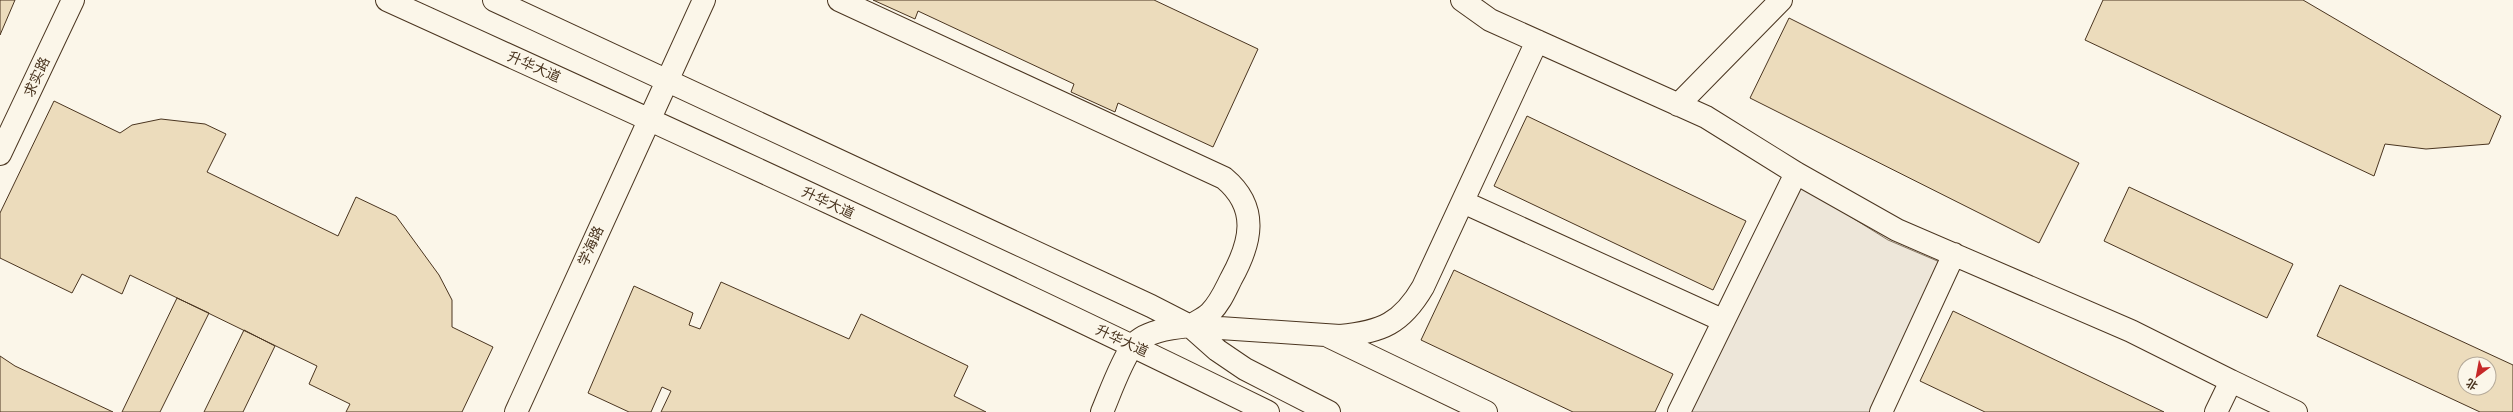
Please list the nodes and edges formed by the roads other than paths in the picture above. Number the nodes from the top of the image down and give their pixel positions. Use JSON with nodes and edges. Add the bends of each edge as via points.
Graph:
{"nodes":[{"id":1,"x":73,"y":0,"type":"edge"},
{"id":2,"x":387,"y":0,"type":"edge"},
{"id":3,"x":494,"y":0,"type":"edge"},
{"id":4,"x":704,"y":0,"type":"edge"},
{"id":5,"x":839,"y":0,"type":"edge"},
{"id":6,"x":1462,"y":0,"type":"edge"},
{"id":7,"x":1781,"y":0,"type":"edge"},
{"id":8,"x":1537,"y":41,"type":"junction"},
{"id":9,"x":665,"y":80,"type":"junction"},
{"id":10,"x":1678,"y":105,"type":"junction"},
{"id":11,"x":648,"y":119,"type":"junction"},
{"id":12,"x":0,"y":154,"type":"edge"},
{"id":13,"x":1796,"y":173,"type":"junction"},
{"id":14,"x":1463,"y":202,"type":"junction"},
{"id":15,"x":1954,"y":254,"type":"junction"},
{"id":16,"x":1722,"y":320,"type":"junction"},
{"id":17,"x":1190,"y":326,"type":"junction"},
{"id":18,"x":1326,"y":335,"type":"junction"},
{"id":19,"x":1132,"y":346,"type":"junction"},
{"id":20,"x":2230,"y":381,"type":"junction"},
{"id":21,"x":1889,"y":409,"type":"edge"},
{"id":22,"x":516,"y":412,"type":"edge"},
{"id":23,"x":1102,"y":412,"type":"edge"},
{"id":24,"x":1268,"y":412,"type":"edge"},
{"id":25,"x":1328,"y":412,"type":"edge"},
{"id":26,"x":1486,"y":412,"type":"edge"},
{"id":27,"x":1678,"y":412,"type":"edge"},
{"id":28,"x":2216,"y":412,"type":"edge"},
{"id":29,"x":2296,"y":412,"type":"edge"}],
"edges":[{"from":1,"to":12,"type":"street","name":"求实路"},
{"from":2,"to":11,"type":"street","name":"升华大道"},
{"from":3,"to":9,"type":"street"},
{"from":4,"to":9,"type":"street","name":"学海路"},
{"from":5,"to":17,"type":"street","via":[[1224,178],[1236,188],[1245,204],[1250,223],[1240,262],[1221,300],[1210,314]]},
{"from":6,"to":8,"type":"street","via":[[1490,20]]},
{"from":7,"to":10,"type":"street"},
{"from":8,"to":10,"type":"street"},
{"from":8,"to":14,"type":"street"},
{"from":9,"to":11,"type":"street","name":"学海路"},
{"from":9,"to":17,"type":"street"},
{"from":10,"to":13,"type":"street","via":[[1706,117]]},
{"from":11,"to":19,"type":"street","name":"升华大道"},
{"from":11,"to":22,"type":"street","name":"学海路"},
{"from":13,"to":15,"type":"street","via":[[1897,230]]},
{"from":13,"to":16,"type":"street"},
{"from":14,"to":16,"type":"street"},
{"from":14,"to":18,"type":"street","via":[[1413,306],[1395,322],[1359,334]]},
{"from":15,"to":20,"type":"street","via":[[2131,331]]},
{"from":15,"to":21,"type":"street"},
{"from":16,"to":27,"type":"street"},
{"from":17,"to":18,"type":"street"},
{"from":17,"to":19,"type":"street","via":[[1166,329],[1147,336]]},
{"from":17,"to":25,"type":"street","via":[[1244,369]]},
{"from":18,"to":26,"type":"street"},
{"from":19,"to":23,"type":"street"},
{"from":19,"to":24,"type":"street","name":"升华大道"},
{"from":20,"to":28,"type":"street"},
{"from":20,"to":29,"type":"street"}]}
